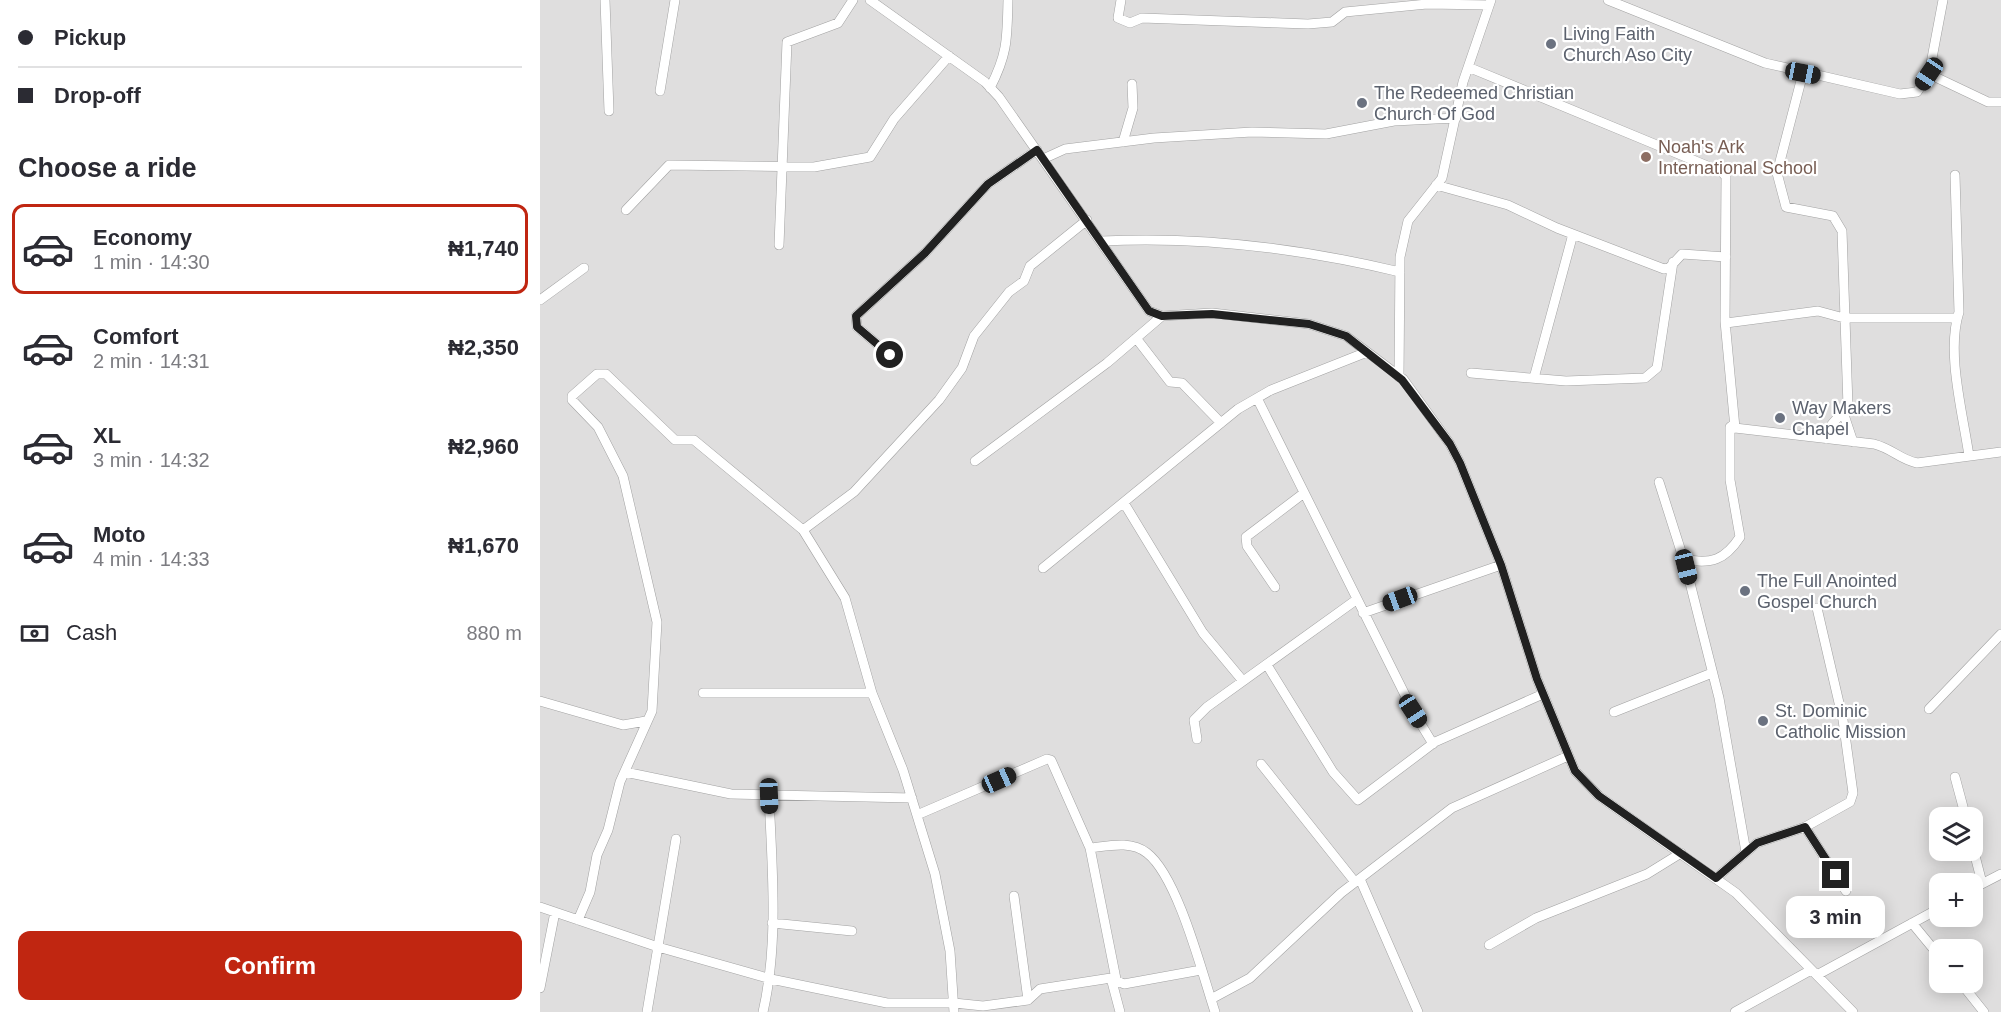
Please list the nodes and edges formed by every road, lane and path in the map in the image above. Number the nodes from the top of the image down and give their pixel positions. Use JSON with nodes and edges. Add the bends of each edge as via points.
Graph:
{"nodes":[{"id":1,"x":605,"y":0,"type":"edge"},
{"id":2,"x":675,"y":0,"type":"edge"},
{"id":3,"x":853,"y":0,"type":"edge"},
{"id":4,"x":870,"y":0,"type":"edge"},
{"id":5,"x":1008,"y":0,"type":"edge"},
{"id":6,"x":1120,"y":0,"type":"edge"},
{"id":7,"x":1608,"y":0,"type":"edge"},
{"id":8,"x":1943,"y":0,"type":"edge"},
{"id":9,"x":1490,"y":3,"type":"edge"},
{"id":10,"x":949,"y":56,"type":"junction"},
{"id":11,"x":1468,"y":67,"type":"junction"},
{"id":12,"x":1803,"y":73,"type":"junction"},
{"id":13,"x":1929,"y":74,"type":"junction"},
{"id":14,"x":1132,"y":84,"type":"dead end"},
{"id":15,"x":990,"y":88,"type":"junction"},
{"id":16,"x":660,"y":91,"type":"dead end"},
{"id":17,"x":2001,"y":102,"type":"edge"},
{"id":18,"x":609,"y":111,"type":"dead end"},
{"id":19,"x":1456,"y":118,"type":"junction"},
{"id":20,"x":1123,"y":142,"type":"junction"},
{"id":21,"x":1037,"y":150,"type":"junction"},
{"id":22,"x":1043,"y":159,"type":"junction"},
{"id":23,"x":782,"y":165,"type":"junction"},
{"id":24,"x":1955,"y":175,"type":"dead end"},
{"id":25,"x":1436,"y":185,"type":"junction"},
{"id":26,"x":626,"y":210,"type":"dead end"},
{"id":27,"x":1087,"y":220,"type":"junction"},
{"id":28,"x":1573,"y":234,"type":"junction"},
{"id":29,"x":1102,"y":241,"type":"junction"},
{"id":30,"x":779,"y":245,"type":"dead end"},
{"id":31,"x":1726,"y":257,"type":"junction"},
{"id":32,"x":1673,"y":262,"type":"junction"},
{"id":33,"x":584,"y":268,"type":"dead end"},
{"id":34,"x":1400,"y":272,"type":"junction"},
{"id":35,"x":540,"y":300,"type":"edge"},
{"id":36,"x":1162,"y":316,"type":"junction"},
{"id":37,"x":1844,"y":318,"type":"junction"},
{"id":38,"x":1957,"y":318,"type":"junction"},
{"id":39,"x":1726,"y":323,"type":"junction"},
{"id":40,"x":1136,"y":338,"type":"junction"},
{"id":41,"x":1366,"y":352,"type":"junction"},
{"id":42,"x":890,"y":355,"type":"dead end"},
{"id":43,"x":1471,"y":373,"type":"dead end"},
{"id":44,"x":1399,"y":377,"type":"junction"},
{"id":45,"x":1534,"y":378,"type":"junction"},
{"id":46,"x":1257,"y":398,"type":"junction"},
{"id":47,"x":1843,"y":412,"type":"junction"},
{"id":48,"x":1221,"y":423,"type":"junction"},
{"id":49,"x":1734,"y":424,"type":"junction"},
{"id":50,"x":1826,"y":439,"type":"junction"},
{"id":51,"x":1853,"y":442,"type":"junction"},
{"id":52,"x":2001,"y":452,"type":"edge"},
{"id":53,"x":1969,"y":456,"type":"junction"},
{"id":54,"x":975,"y":461,"type":"dead end"},
{"id":55,"x":1659,"y":482,"type":"dead end"},
{"id":56,"x":1304,"y":493,"type":"junction"},
{"id":57,"x":1124,"y":503,"type":"junction"},
{"id":58,"x":803,"y":530,"type":"junction"},
{"id":59,"x":1683,"y":559,"type":"junction"},
{"id":60,"x":1501,"y":565,"type":"junction"},
{"id":61,"x":1043,"y":568,"type":"dead end"},
{"id":62,"x":1275,"y":587,"type":"dead end"},
{"id":63,"x":1356,"y":600,"type":"junction"},
{"id":64,"x":1817,"y":608,"type":"dead end"},
{"id":65,"x":1363,"y":613,"type":"junction"},
{"id":66,"x":2001,"y":634,"type":"edge"},
{"id":67,"x":1267,"y":664,"type":"junction"},
{"id":68,"x":1712,"y":673,"type":"junction"},
{"id":69,"x":1243,"y":681,"type":"junction"},
{"id":70,"x":703,"y":693,"type":"dead end"},
{"id":71,"x":872,"y":693,"type":"junction"},
{"id":72,"x":1543,"y":694,"type":"junction"},
{"id":73,"x":540,"y":701,"type":"edge"},
{"id":74,"x":1929,"y":709,"type":"dead end"},
{"id":75,"x":1614,"y":712,"type":"dead end"},
{"id":76,"x":646,"y":721,"type":"junction"},
{"id":77,"x":1197,"y":739,"type":"dead end"},
{"id":78,"x":1433,"y":744,"type":"junction"},
{"id":79,"x":1568,"y":756,"type":"junction"},
{"id":80,"x":1261,"y":764,"type":"dead end"},
{"id":81,"x":625,"y":771,"type":"junction"},
{"id":82,"x":1955,"y":777,"type":"dead end"},
{"id":83,"x":769,"y":796,"type":"junction"},
{"id":84,"x":912,"y":798,"type":"junction"},
{"id":85,"x":1963,"y":807,"type":"edge"},
{"id":86,"x":917,"y":815,"type":"junction"},
{"id":87,"x":1805,"y":827,"type":"junction"},
{"id":88,"x":676,"y":839,"type":"dead end"},
{"id":89,"x":1090,"y":848,"type":"junction"},
{"id":90,"x":1746,"y":852,"type":"junction"},
{"id":91,"x":1681,"y":853,"type":"junction"},
{"id":92,"x":2001,"y":874,"type":"edge"},
{"id":93,"x":1716,"y":878,"type":"junction"},
{"id":94,"x":1358,"y":880,"type":"junction"},
{"id":95,"x":1983,"y":883,"type":"edge"},
{"id":96,"x":1846,"y":891,"type":"dead end"},
{"id":97,"x":1014,"y":896,"type":"dead end"},
{"id":98,"x":540,"y":907,"type":"edge"},
{"id":99,"x":555,"y":912,"type":"junction"},
{"id":100,"x":1929,"y":914,"type":"edge"},
{"id":101,"x":578,"y":920,"type":"junction"},
{"id":102,"x":772,"y":923,"type":"junction"},
{"id":103,"x":1912,"y":923,"type":"junction"},
{"id":104,"x":852,"y":931,"type":"dead end"},
{"id":105,"x":1929,"y":944,"type":"edge"},
{"id":106,"x":1489,"y":945,"type":"dead end"},
{"id":107,"x":657,"y":947,"type":"junction"},
{"id":108,"x":1201,"y":970,"type":"junction"},
{"id":109,"x":1814,"y":972,"type":"junction"},
{"id":110,"x":1113,"y":978,"type":"junction"},
{"id":111,"x":771,"y":979,"type":"junction"},
{"id":112,"x":540,"y":988,"type":"edge"},
{"id":113,"x":1969,"y":993,"type":"edge"},
{"id":114,"x":1028,"y":999,"type":"junction"},
{"id":115,"x":1210,"y":999,"type":"junction"},
{"id":116,"x":886,"y":1008,"type":"edge"},
{"id":117,"x":954,"y":1008,"type":"edge"},
{"id":118,"x":647,"y":1012,"type":"edge"},
{"id":119,"x":763,"y":1012,"type":"edge"},
{"id":120,"x":1120,"y":1012,"type":"edge"},
{"id":121,"x":1215,"y":1012,"type":"edge"},
{"id":122,"x":1418,"y":1012,"type":"edge"},
{"id":123,"x":1735,"y":1012,"type":"edge"},
{"id":124,"x":1853,"y":1012,"type":"edge"},
{"id":125,"x":1984,"y":1012,"type":"edge"}],
"edges":[{"from":1,"to":18,"type":"street"},
{"from":2,"to":16,"type":"street"},
{"from":3,"to":23,"type":"street","via":[[838,23],[787,42]]},
{"from":4,"to":10,"type":"street"},
{"from":5,"to":15,"type":"street","via":[[1007,46]]},
{"from":6,"to":9,"type":"street","via":[[1118,18],[1130,23],[1142,18],[1308,24],[1332,22],[1345,12]]},
{"from":7,"to":12,"type":"street","via":[[1765,63]]},
{"from":8,"to":13,"type":"street"},
{"from":9,"to":11,"type":"street"},
{"from":10,"to":15,"type":"street"},
{"from":10,"to":23,"type":"street","via":[[894,119],[872,155],[818,166]]},
{"from":11,"to":19,"type":"street"},
{"from":11,"to":31,"type":"street","via":[[1722,172],[1726,177]]},
{"from":12,"to":13,"type":"street","via":[[1900,94],[1917,92]]},
{"from":12,"to":37,"type":"street","via":[[1778,178],[1786,207],[1824,213],[1839,222]]},
{"from":13,"to":17,"type":"street","via":[[1988,102]]},
{"from":14,"to":20,"type":"street","via":[[1133,108]]},
{"from":15,"to":21,"type":"street"},
{"from":19,"to":20,"type":"street","via":[[1394,121],[1326,134],[1252,132]]},
{"from":19,"to":25,"type":"street","via":[[1448,158]]},
{"from":20,"to":22,"type":"street","via":[[1065,149]]},
{"from":21,"to":22,"type":"street"},
{"from":21,"to":42,"type":"street","via":[[988,184],[925,253],[856,316],[857,327]]},
{"from":22,"to":27,"type":"street"},
{"from":23,"to":26,"type":"street","via":[[669,165]]},
{"from":23,"to":30,"type":"street"},
{"from":24,"to":38,"type":"street"},
{"from":25,"to":28,"type":"street","via":[[1508,206]]},
{"from":25,"to":34,"type":"street","via":[[1408,221]]},
{"from":27,"to":29,"type":"street"},
{"from":27,"to":58,"type":"street","via":[[1030,266],[1024,281],[1008,293],[974,336],[962,368],[939,400],[854,492]]},
{"from":28,"to":32,"type":"street","via":[[1659,267],[1669,268]]},
{"from":28,"to":45,"type":"street"},
{"from":29,"to":34,"type":"street","via":[[1139,239],[1247,247],[1356,261]]},
{"from":29,"to":36,"type":"street","via":[[1149,311]]},
{"from":31,"to":32,"type":"street","via":[[1682,254]]},
{"from":31,"to":39,"type":"street"},
{"from":32,"to":45,"type":"street","via":[[1657,368],[1652,374],[1645,378],[1566,381]]},
{"from":33,"to":35,"type":"street"},
{"from":34,"to":44,"type":"street"},
{"from":36,"to":40,"type":"street"},
{"from":36,"to":41,"type":"street","via":[[1212,314],[1309,324],[1346,336]]},
{"from":37,"to":38,"type":"street"},
{"from":37,"to":39,"type":"street","via":[[1818,311]]},
{"from":37,"to":47,"type":"street","via":[[1848,406]]},
{"from":38,"to":53,"type":"street","via":[[1956,365]]},
{"from":39,"to":49,"type":"street"},
{"from":40,"to":48,"type":"street","via":[[1170,382],[1182,383]]},
{"from":40,"to":54,"type":"street"},
{"from":41,"to":44,"type":"street"},
{"from":41,"to":46,"type":"street"},
{"from":43,"to":45,"type":"street"},
{"from":44,"to":60,"type":"street","via":[[1450,444]]},
{"from":46,"to":48,"type":"street"},
{"from":46,"to":56,"type":"street"},
{"from":47,"to":50,"type":"street"},
{"from":47,"to":51,"type":"street"},
{"from":48,"to":57,"type":"street"},
{"from":49,"to":50,"type":"street","via":[[1740,430]]},
{"from":49,"to":59,"type":"street","via":[[1730,427],[1730,480],[1740,537],[1729,554],[1702,563]]},
{"from":50,"to":51,"type":"street"},
{"from":51,"to":53,"type":"street","via":[[1891,448],[1904,460],[1917,463]]},
{"from":52,"to":53,"type":"street"},
{"from":55,"to":59,"type":"street"},
{"from":56,"to":62,"type":"street","via":[[1246,537]]},
{"from":56,"to":63,"type":"street"},
{"from":57,"to":61,"type":"street"},
{"from":57,"to":69,"type":"street","via":[[1203,633]]},
{"from":58,"to":71,"type":"street","via":[[845,598]]},
{"from":58,"to":76,"type":"street","via":[[694,440],[675,440],[606,374],[597,374],[572,396],[598,427],[623,476],[639,535],[657,622],[654,702]]},
{"from":59,"to":68,"type":"street"},
{"from":60,"to":65,"type":"street"},
{"from":60,"to":72,"type":"street"},
{"from":63,"to":65,"type":"street"},
{"from":63,"to":67,"type":"street"},
{"from":64,"to":87,"type":"street","via":[[1843,720],[1853,793],[1850,802]]},
{"from":65,"to":78,"type":"street"},
{"from":66,"to":74,"type":"street"},
{"from":67,"to":69,"type":"street"},
{"from":67,"to":78,"type":"street","via":[[1332,772],[1355,799]]},
{"from":68,"to":75,"type":"street"},
{"from":68,"to":90,"type":"street"},
{"from":69,"to":77,"type":"street","via":[[1194,720]]},
{"from":70,"to":71,"type":"street"},
{"from":71,"to":84,"type":"street"},
{"from":72,"to":78,"type":"street"},
{"from":72,"to":79,"type":"street"},
{"from":73,"to":76,"type":"street","via":[[623,725]]},
{"from":76,"to":81,"type":"street"},
{"from":79,"to":91,"type":"street","via":[[1575,771],[1599,796]]},
{"from":79,"to":94,"type":"street","via":[[1461,801]]},
{"from":80,"to":94,"type":"street"},
{"from":81,"to":83,"type":"street","via":[[731,794]]},
{"from":81,"to":101,"type":"street","via":[[597,855],[590,892]]},
{"from":82,"to":85,"type":"street"},
{"from":83,"to":84,"type":"street"},
{"from":83,"to":102,"type":"street"},
{"from":84,"to":86,"type":"street"},
{"from":86,"to":89,"type":"street","via":[[1049,759]]},
{"from":86,"to":117,"type":"street","via":[[935,874],[950,951]]},
{"from":87,"to":90,"type":"street","via":[[1757,843]]},
{"from":87,"to":96,"type":"street"},
{"from":88,"to":107,"type":"street"},
{"from":89,"to":108,"type":"street","via":[[1133,846],[1147,853],[1160,867],[1178,899]]},
{"from":89,"to":110,"type":"street"},
{"from":90,"to":93,"type":"street"},
{"from":91,"to":93,"type":"street"},
{"from":91,"to":106,"type":"street","via":[[1647,874],[1536,918]]},
{"from":92,"to":95,"type":"street"},
{"from":93,"to":109,"type":"street","via":[[1736,893]]},
{"from":94,"to":115,"type":"street","via":[[1250,978]]},
{"from":94,"to":122,"type":"street","via":[[1385,930]]},
{"from":97,"to":114,"type":"street"},
{"from":98,"to":99,"type":"street"},
{"from":99,"to":101,"type":"street"},
{"from":99,"to":112,"type":"street"},
{"from":100,"to":103,"type":"street"},
{"from":101,"to":107,"type":"street"},
{"from":102,"to":104,"type":"street"},
{"from":102,"to":111,"type":"street"},
{"from":103,"to":105,"type":"street"},
{"from":103,"to":109,"type":"street"},
{"from":107,"to":111,"type":"street"},
{"from":107,"to":118,"type":"street"},
{"from":108,"to":110,"type":"street","via":[[1125,984]]},
{"from":108,"to":115,"type":"street"},
{"from":109,"to":123,"type":"street"},
{"from":109,"to":124,"type":"street"},
{"from":110,"to":114,"type":"street","via":[[1040,989]]},
{"from":110,"to":120,"type":"street"},
{"from":111,"to":116,"type":"street"},
{"from":111,"to":119,"type":"street"},
{"from":113,"to":125,"type":"street"},
{"from":114,"to":117,"type":"street"},
{"from":115,"to":121,"type":"street"},
{"from":116,"to":117,"type":"street"}]}
